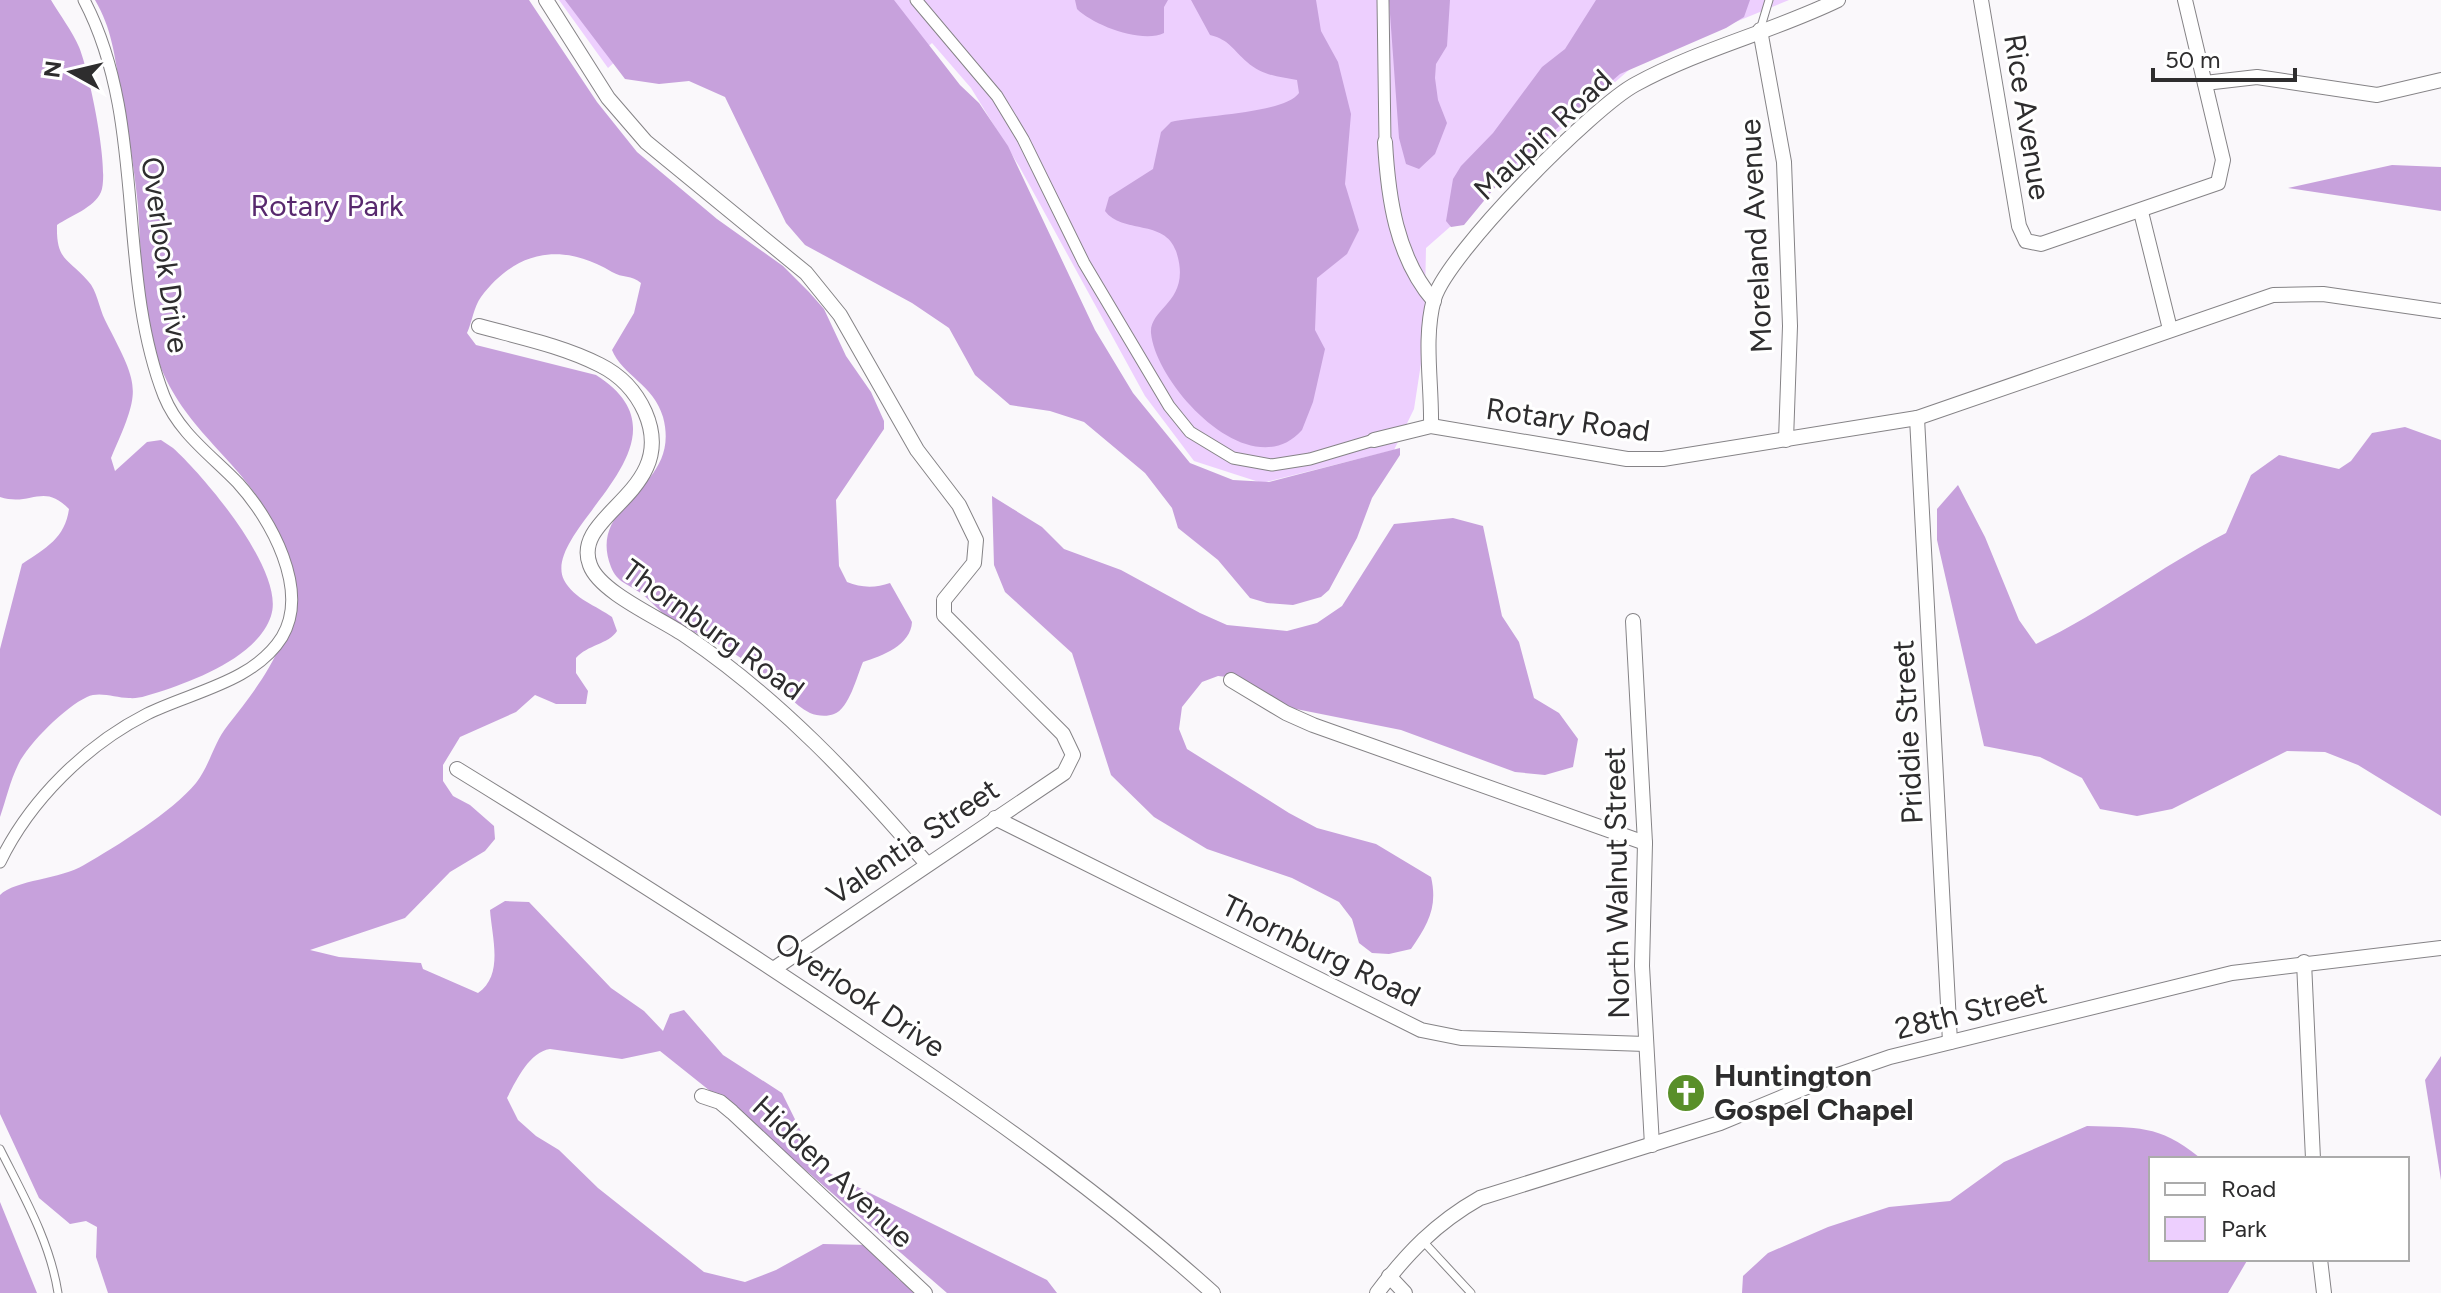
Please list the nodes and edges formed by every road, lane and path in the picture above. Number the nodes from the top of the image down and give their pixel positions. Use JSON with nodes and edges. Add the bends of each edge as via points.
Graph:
{"nodes":[{"id":1,"x":84,"y":0,"type":"edge"},
{"id":2,"x":546,"y":0,"type":"edge"},
{"id":3,"x":916,"y":0,"type":"edge"},
{"id":4,"x":1383,"y":0,"type":"edge"},
{"id":5,"x":1769,"y":0,"type":"edge"},
{"id":6,"x":1838,"y":0,"type":"edge"},
{"id":7,"x":1981,"y":0,"type":"edge"},
{"id":8,"x":2185,"y":0,"type":"edge"},
{"id":9,"x":1760,"y":30,"type":"junction"},
{"id":10,"x":2441,"y":80,"type":"edge"},
{"id":11,"x":2205,"y":83,"type":"junction"},
{"id":12,"x":1385,"y":142,"type":"joint"},
{"id":13,"x":2141,"y":212,"type":"junction"},
{"id":14,"x":1434,"y":301,"type":"junction"},
{"id":15,"x":2441,"y":311,"type":"edge"},
{"id":16,"x":479,"y":326,"type":"dead end"},
{"id":17,"x":2170,"y":329,"type":"junction"},
{"id":18,"x":1917,"y":418,"type":"junction"},
{"id":19,"x":1431,"y":426,"type":"junction"},
{"id":20,"x":1374,"y":440,"type":"joint"},
{"id":21,"x":1786,"y":440,"type":"junction"},
{"id":22,"x":1633,"y":621,"type":"dead end"},
{"id":23,"x":1231,"y":680,"type":"dead end"},
{"id":24,"x":457,"y":769,"type":"dead end"},
{"id":25,"x":995,"y":818,"type":"junction"},
{"id":26,"x":1645,"y":843,"type":"junction"},
{"id":27,"x":0,"y":862,"type":"edge"},
{"id":28,"x":927,"y":864,"type":"junction"},
{"id":29,"x":2441,"y":948,"type":"edge"},
{"id":30,"x":2304,"y":962,"type":"junction"},
{"id":31,"x":775,"y":968,"type":"junction"},
{"id":32,"x":1950,"y":1042,"type":"junction"},
{"id":33,"x":1646,"y":1044,"type":"junction"},
{"id":34,"x":702,"y":1096,"type":"dead end"},
{"id":35,"x":1652,"y":1145,"type":"junction"},
{"id":36,"x":0,"y":1149,"type":"edge"},
{"id":37,"x":2313,"y":1157,"type":"edge"},
{"id":38,"x":1421,"y":1239,"type":"junction"},
{"id":39,"x":2320,"y":1261,"type":"edge"},
{"id":40,"x":1389,"y":1276,"type":"junction"},
{"id":41,"x":58,"y":1293,"type":"edge"},
{"id":42,"x":925,"y":1293,"type":"edge"},
{"id":43,"x":1213,"y":1293,"type":"edge"},
{"id":44,"x":1377,"y":1293,"type":"edge"},
{"id":45,"x":1405,"y":1293,"type":"edge"},
{"id":46,"x":1471,"y":1293,"type":"edge"},
{"id":47,"x":2324,"y":1293,"type":"edge"}],
"edges":[{"from":1,"to":27,"type":"street","name":"Overlook Drive","via":[[114,87],[138,291],[161,388],[181,425],[239,484],[261,516],[287,570],[291,612],[284,634],[258,662],[233,678],[148,713],[80,759],[16,831]]},
{"from":2,"to":25,"type":"street","name":"Valentia Street","via":[[608,98],[646,142],[806,273],[840,315],[917,450],[959,505],[976,540],[974,563],[944,600],[944,615],[1063,734],[1073,755],[1064,773]]},
{"from":3,"to":20,"type":"street","name":"Rotary Road","via":[[997,96],[1084,263],[1190,432],[1233,458],[1272,465]]},
{"from":4,"to":12,"type":"street"},
{"from":5,"to":9,"type":"lane"},
{"from":6,"to":9,"type":"street","name":"Maupin Road"},
{"from":7,"to":13,"type":"street","name":"Rice Avenue","via":[[2019,226],[2026,241],[2041,244]]},
{"from":8,"to":11,"type":"street"},
{"from":9,"to":14,"type":"street","name":"Maupin Road","via":[[1657,73],[1610,101],[1487,221],[1443,277]]},
{"from":9,"to":21,"type":"street","name":"Moreland Avenue","via":[[1784,162],[1790,326]]},
{"from":10,"to":11,"type":"street","via":[[2377,95],[2257,77]]},
{"from":11,"to":13,"type":"street","via":[[2223,160],[2221,175],[2210,188]]},
{"from":12,"to":14,"type":"street","via":[[1403,247]]},
{"from":13,"to":17,"type":"street"},
{"from":14,"to":19,"type":"street","name":"Maupin Road","via":[[1429,335]]},
{"from":15,"to":17,"type":"street","name":"Rotary Road","via":[[2342,296],[2285,294]]},
{"from":16,"to":28,"type":"street","name":"Thornburg Road","via":[[599,364],[627,385],[649,423],[650,460],[643,478],[593,534],[588,551],[595,574],[687,636],[792,720],[836,760]]},
{"from":17,"to":18,"type":"street","name":"Rotary Road"},
{"from":18,"to":21,"type":"street","name":"Rotary Road"},
{"from":18,"to":32,"type":"street","name":"Priddie Street"},
{"from":19,"to":20,"type":"street","name":"Rotary Road"},
{"from":19,"to":21,"type":"street","name":"Rotary Road","via":[[1641,460]]},
{"from":22,"to":26,"type":"street","name":"North Walnut Street"},
{"from":23,"to":26,"type":"street","via":[[1313,725]]},
{"from":24,"to":31,"type":"street","name":"Overlook Drive"},
{"from":25,"to":28,"type":"street","name":"Valentia Street"},
{"from":25,"to":33,"type":"street","name":"Thornburg Road","via":[[1421,1030],[1461,1038]]},
{"from":26,"to":33,"type":"street","name":"North Walnut Street"},
{"from":28,"to":31,"type":"street","name":"Valentia Street"},
{"from":29,"to":30,"type":"street","name":"28th Street"},
{"from":30,"to":32,"type":"street","name":"28th Street","via":[[2205,979]]},
{"from":30,"to":37,"type":"street"},
{"from":31,"to":43,"type":"street","name":"Overlook Drive","via":[[1071,1173]]},
{"from":32,"to":35,"type":"street","name":"28th Street","via":[[1858,1067]]},
{"from":33,"to":35,"type":"street","name":"North Walnut Street"},
{"from":34,"to":42,"type":"street","name":"Hidden Avenue","via":[[732,1112]]},
{"from":35,"to":38,"type":"street","name":"28th Street","via":[[1480,1198]]},
{"from":36,"to":41,"type":"lane","via":[[40,1231]]},
{"from":38,"to":40,"type":"street","name":"28th Street"},
{"from":38,"to":46,"type":"lane"},
{"from":39,"to":47,"type":"street"},
{"from":40,"to":44,"type":"street","name":"28th Street"},
{"from":40,"to":45,"type":"street"}]}
